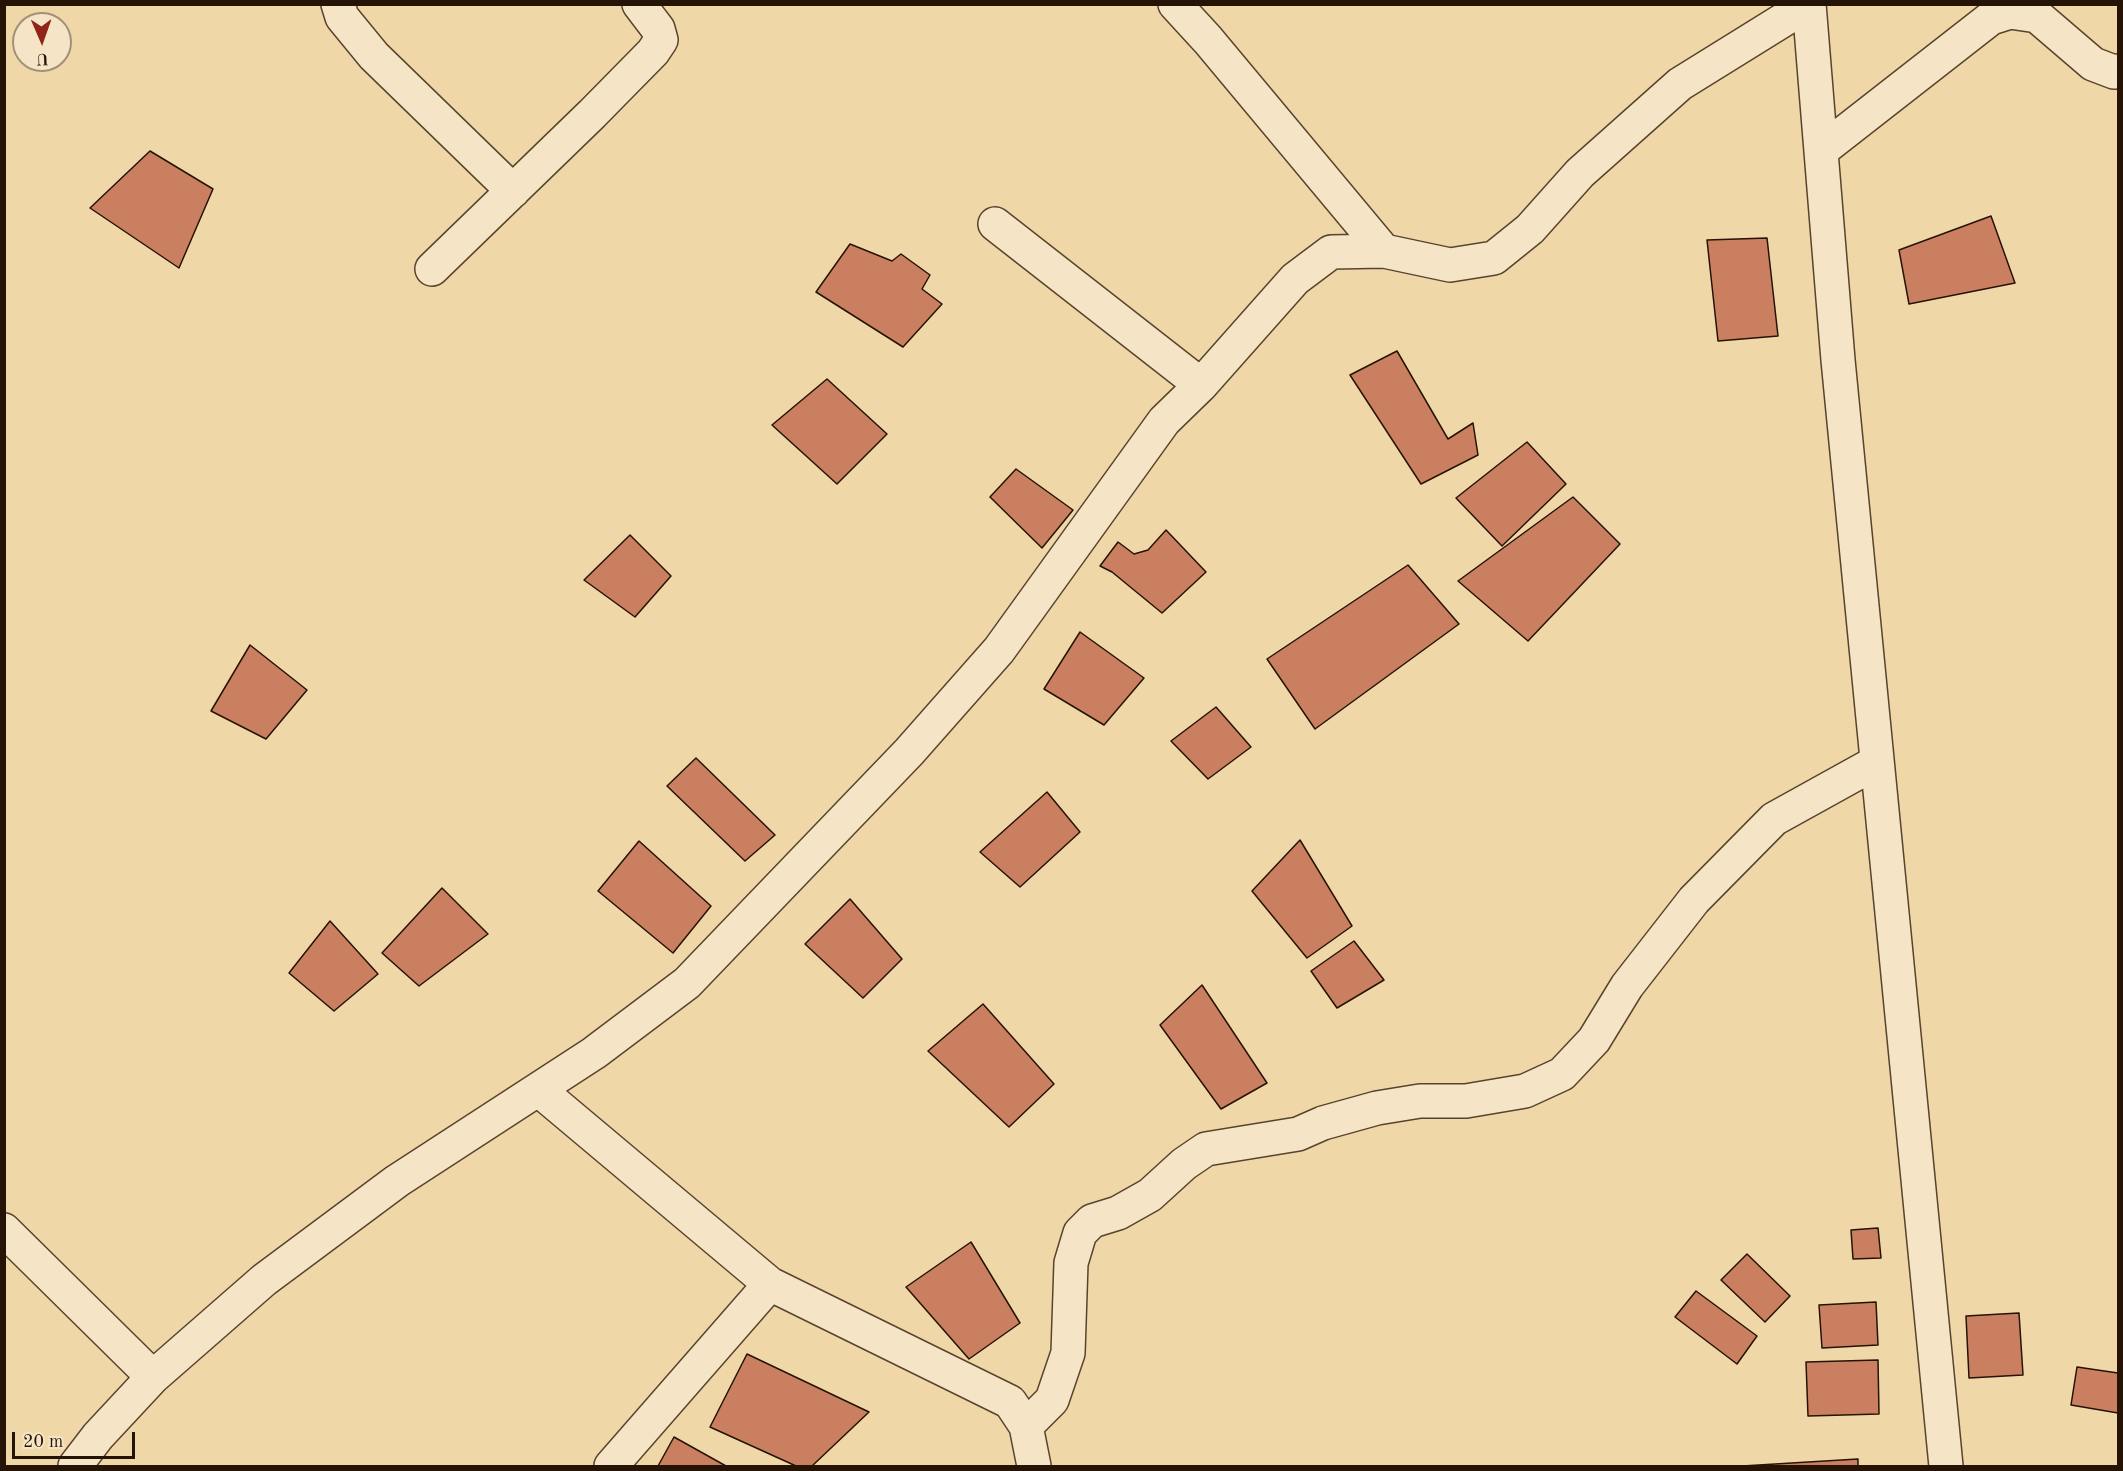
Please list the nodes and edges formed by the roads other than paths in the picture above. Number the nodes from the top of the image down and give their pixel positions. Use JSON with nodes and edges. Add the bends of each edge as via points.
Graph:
{"nodes":[{"id":1,"x":338,"y":4,"type":"edge"},
{"id":2,"x":639,"y":4,"type":"edge"},
{"id":3,"x":1175,"y":4,"type":"edge"},
{"id":4,"x":1809,"y":4,"type":"edge"},
{"id":5,"x":2118,"y":71,"type":"edge"},
{"id":6,"x":1822,"y":150,"type":"junction"},
{"id":7,"x":513,"y":191,"type":"junction"},
{"id":8,"x":995,"y":224,"type":"dead end"},
{"id":9,"x":1384,"y":251,"type":"junction"},
{"id":10,"x":432,"y":269,"type":"dead end"},
{"id":11,"x":1201,"y":385,"type":"junction"},
{"id":12,"x":1877,"y":762,"type":"junction"},
{"id":13,"x":539,"y":1090,"type":"junction"},
{"id":14,"x":4,"y":1230,"type":"edge"},
{"id":15,"x":770,"y":1284,"type":"junction"},
{"id":16,"x":153,"y":1377,"type":"junction"},
{"id":17,"x":1026,"y":1426,"type":"junction"},
{"id":18,"x":75,"y":1467,"type":"edge"},
{"id":19,"x":611,"y":1467,"type":"edge"},
{"id":20,"x":1034,"y":1467,"type":"edge"},
{"id":21,"x":1946,"y":1467,"type":"edge"}],
"edges":[{"from":1,"to":7,"type":"street","via":[[342,17],[374,56]]},
{"from":2,"to":7,"type":"street","via":[[658,29],[661,40]]},
{"from":3,"to":9,"type":"street"},
{"from":4,"to":6,"type":"street"},
{"from":4,"to":9,"type":"street","via":[[1680,84],[1580,173],[1530,229],[1494,258],[1450,266]]},
{"from":5,"to":6,"type":"street","via":[[2093,64],[2037,16],[2010,12],[1990,18]]},
{"from":6,"to":12,"type":"street"},
{"from":7,"to":10,"type":"street"},
{"from":8,"to":11,"type":"street"},
{"from":9,"to":11,"type":"street","via":[[1331,252],[1295,279]]},
{"from":11,"to":13,"type":"street","via":[[1164,421],[999,650],[909,752],[687,983]]},
{"from":12,"to":17,"type":"street","via":[[1774,819],[1694,900],[1627,986],[1594,1040],[1562,1074],[1525,1091],[1466,1101],[1419,1101],[1377,1108],[1298,1134],[1206,1149],[1150,1195],[1118,1213],[1092,1221],[1080,1233],[1071,1263],[1068,1353],[1052,1400]]},
{"from":12,"to":21,"type":"street"},
{"from":13,"to":15,"type":"street"},
{"from":13,"to":16,"type":"street","via":[[397,1181],[264,1280]]},
{"from":14,"to":16,"type":"street"},
{"from":15,"to":17,"type":"street","via":[[1010,1402]]},
{"from":15,"to":19,"type":"street"},
{"from":16,"to":18,"type":"street"},
{"from":17,"to":20,"type":"street"}]}
